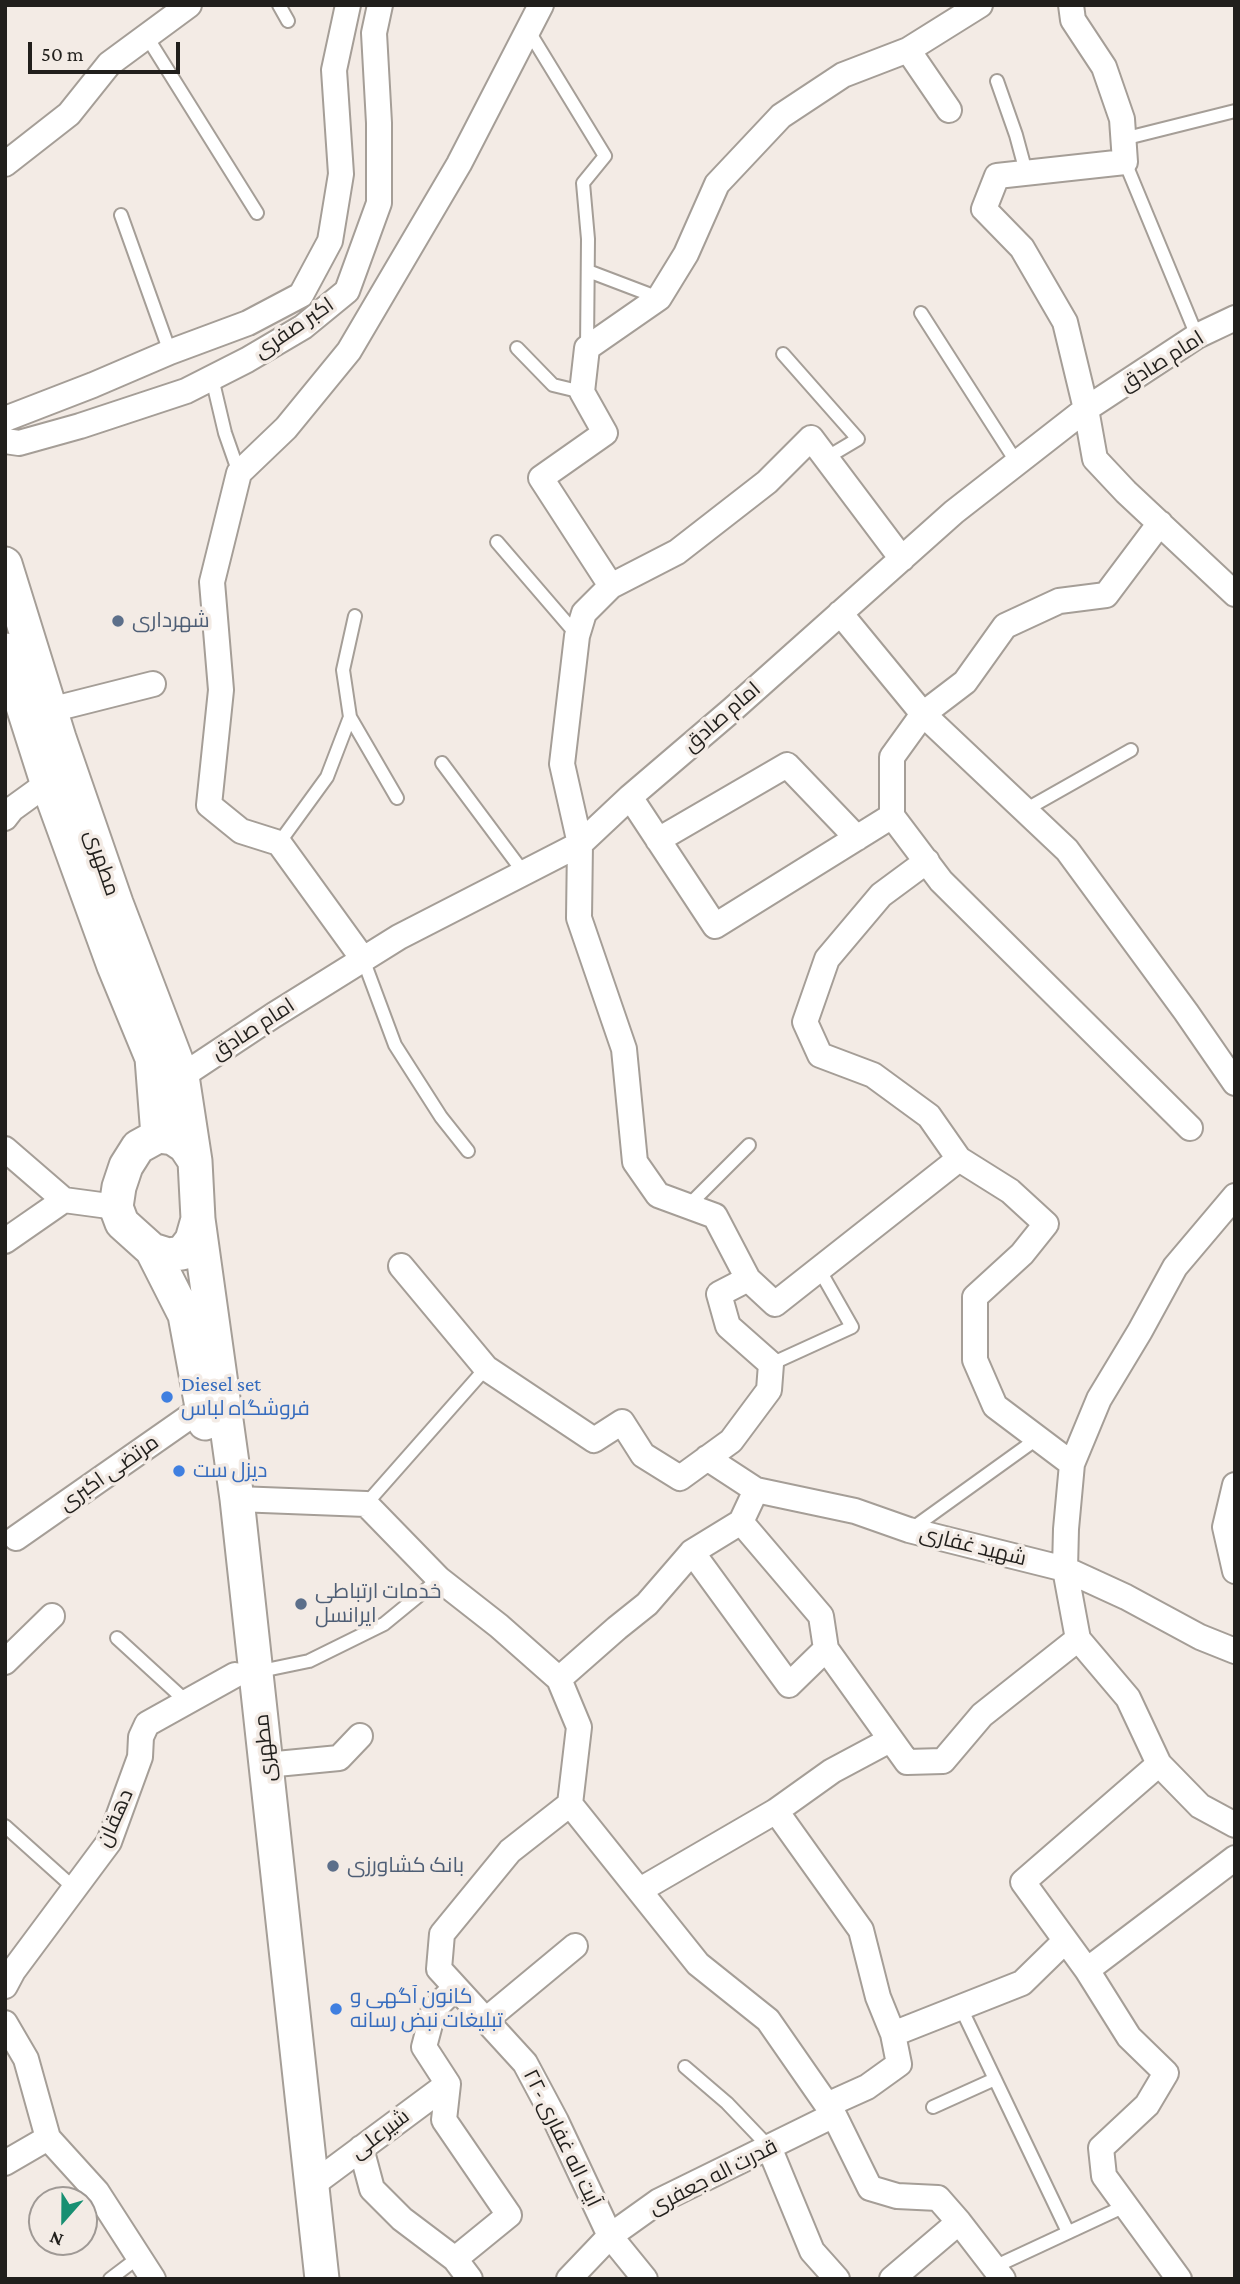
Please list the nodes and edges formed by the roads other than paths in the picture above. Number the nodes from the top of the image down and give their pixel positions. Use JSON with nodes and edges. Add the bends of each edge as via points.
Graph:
{"nodes":[{"id":1,"x":189,"y":5,"type":"edge"},
{"id":2,"x":279,"y":5,"type":"edge"},
{"id":3,"x":348,"y":5,"type":"edge"},
{"id":4,"x":380,"y":5,"type":"edge"},
{"id":5,"x":541,"y":5,"type":"edge"},
{"id":6,"x":980,"y":5,"type":"edge"},
{"id":7,"x":1071,"y":5,"type":"edge"},
{"id":8,"x":288,"y":21,"type":"dead end"},
{"id":9,"x":528,"y":29,"type":"junction"},
{"id":10,"x":147,"y":37,"type":"junction"},
{"id":11,"x":908,"y":50,"type":"junction"},
{"id":12,"x":997,"y":81,"type":"dead end"},
{"id":13,"x":949,"y":110,"type":"dead end"},
{"id":14,"x":1235,"y":111,"type":"edge"},
{"id":15,"x":1124,"y":150,"type":"junction"},
{"id":16,"x":5,"y":164,"type":"edge"},
{"id":17,"x":1026,"y":172,"type":"junction"},
{"id":18,"x":257,"y":213,"type":"dead end"},
{"id":19,"x":121,"y":215,"type":"dead end"},
{"id":20,"x":588,"y":271,"type":"junction"},
{"id":21,"x":659,"y":298,"type":"junction"},
{"id":22,"x":921,"y":313,"type":"dead end"},
{"id":23,"x":1235,"y":318,"type":"edge"},
{"id":24,"x":1197,"y":336,"type":"junction"},
{"id":25,"x":517,"y":348,"type":"dead end"},
{"id":26,"x":587,"y":348,"type":"junction"},
{"id":27,"x":170,"y":352,"type":"junction"},
{"id":28,"x":783,"y":354,"type":"dead end"},
{"id":29,"x":212,"y":378,"type":"junction"},
{"id":30,"x":582,"y":392,"type":"junction"},
{"id":31,"x":1086,"y":409,"type":"junction"},
{"id":32,"x":5,"y":419,"type":"edge"},
{"id":33,"x":5,"y":441,"type":"edge"},
{"id":34,"x":826,"y":458,"type":"junction"},
{"id":35,"x":1017,"y":463,"type":"junction"},
{"id":36,"x":239,"y":473,"type":"junction"},
{"id":37,"x":1160,"y":523,"type":"junction"},
{"id":38,"x":497,"y":542,"type":"dead end"},
{"id":39,"x":902,"y":559,"type":"junction"},
{"id":40,"x":5,"y":564,"type":"edge"},
{"id":41,"x":611,"y":586,"type":"junction"},
{"id":42,"x":1235,"y":594,"type":"edge"},
{"id":43,"x":840,"y":613,"type":"junction"},
{"id":44,"x":355,"y":616,"type":"dead end"},
{"id":45,"x":577,"y":636,"type":"junction"},
{"id":46,"x":5,"y":650,"type":"edge"},
{"id":47,"x":153,"y":684,"type":"dead end"},
{"id":48,"x":50,"y":710,"type":"junction"},
{"id":49,"x":923,"y":714,"type":"junction"},
{"id":50,"x":350,"y":717,"type":"junction"},
{"id":51,"x":1131,"y":750,"type":"dead end"},
{"id":52,"x":442,"y":763,"type":"dead end"},
{"id":53,"x":58,"y":775,"type":"junction"},
{"id":54,"x":630,"y":797,"type":"junction"},
{"id":55,"x":397,"y":798,"type":"dead end"},
{"id":56,"x":1025,"y":810,"type":"junction"},
{"id":57,"x":892,"y":816,"type":"junction"},
{"id":58,"x":5,"y":818,"type":"edge"},
{"id":59,"x":857,"y":838,"type":"junction"},
{"id":60,"x":658,"y":840,"type":"junction"},
{"id":61,"x":279,"y":843,"type":"junction"},
{"id":62,"x":579,"y":844,"type":"junction"},
{"id":63,"x":927,"y":862,"type":"junction"},
{"id":64,"x":524,"y":873,"type":"junction"},
{"id":65,"x":363,"y":959,"type":"junction"},
{"id":66,"x":168,"y":1079,"type":"junction"},
{"id":67,"x":1235,"y":1083,"type":"edge"},
{"id":68,"x":1190,"y":1128,"type":"dead end"},
{"id":69,"x":158,"y":1136,"type":"junction"},
{"id":70,"x":749,"y":1145,"type":"dead end"},
{"id":71,"x":5,"y":1149,"type":"edge"},
{"id":72,"x":468,"y":1151,"type":"dead end"},
{"id":73,"x":959,"y":1159,"type":"junction"},
{"id":74,"x":195,"y":1161,"type":"junction"},
{"id":75,"x":1235,"y":1196,"type":"edge"},
{"id":76,"x":64,"y":1200,"type":"junction"},
{"id":77,"x":688,"y":1206,"type":"junction"},
{"id":78,"x":116,"y":1208,"type":"junction"},
{"id":79,"x":198,"y":1219,"type":"junction"},
{"id":80,"x":5,"y":1241,"type":"edge"},
{"id":81,"x":152,"y":1250,"type":"junction"},
{"id":82,"x":401,"y":1266,"type":"dead end"},
{"id":83,"x":819,"y":1269,"type":"junction"},
{"id":84,"x":748,"y":1279,"type":"junction"},
{"id":85,"x":771,"y":1364,"type":"junction"},
{"id":86,"x":486,"y":1368,"type":"junction"},
{"id":87,"x":202,"y":1408,"type":"junction"},
{"id":88,"x":1038,"y":1438,"type":"junction"},
{"id":89,"x":707,"y":1458,"type":"junction"},
{"id":90,"x":1072,"y":1464,"type":"junction"},
{"id":91,"x":1235,"y":1485,"type":"edge"},
{"id":92,"x":756,"y":1490,"type":"junction"},
{"id":93,"x":237,"y":1499,"type":"junction"},
{"id":94,"x":366,"y":1504,"type":"junction"},
{"id":95,"x":741,"y":1522,"type":"junction"},
{"id":96,"x":909,"y":1530,"type":"junction"},
{"id":97,"x":16,"y":1538,"type":"dead end"},
{"id":98,"x":692,"y":1552,"type":"junction"},
{"id":99,"x":1065,"y":1569,"type":"junction"},
{"id":100,"x":1235,"y":1571,"type":"edge"},
{"id":101,"x":439,"y":1579,"type":"junction"},
{"id":102,"x":52,"y":1616,"type":"dead end"},
{"id":103,"x":117,"y":1638,"type":"dead end"},
{"id":104,"x":1078,"y":1639,"type":"junction"},
{"id":105,"x":826,"y":1649,"type":"junction"},
{"id":106,"x":1235,"y":1651,"type":"edge"},
{"id":107,"x":5,"y":1662,"type":"edge"},
{"id":108,"x":246,"y":1674,"type":"junction"},
{"id":109,"x":559,"y":1679,"type":"junction"},
{"id":110,"x":188,"y":1703,"type":"junction"},
{"id":111,"x":360,"y":1736,"type":"dead end"},
{"id":112,"x":890,"y":1740,"type":"junction"},
{"id":113,"x":267,"y":1765,"type":"junction"},
{"id":114,"x":1159,"y":1765,"type":"junction"},
{"id":115,"x":570,"y":1804,"type":"junction"},
{"id":116,"x":776,"y":1811,"type":"junction"},
{"id":117,"x":1235,"y":1825,"type":"edge"},
{"id":118,"x":5,"y":1826,"type":"edge"},
{"id":119,"x":1235,"y":1858,"type":"edge"},
{"id":120,"x":74,"y":1888,"type":"junction"},
{"id":121,"x":640,"y":1890,"type":"junction"},
{"id":122,"x":1065,"y":1941,"type":"junction"},
{"id":123,"x":575,"y":1946,"type":"dead end"},
{"id":124,"x":1087,"y":1970,"type":"junction"},
{"id":125,"x":5,"y":1986,"type":"edge"},
{"id":126,"x":455,"y":1988,"type":"junction"},
{"id":127,"x":961,"y":2008,"type":"junction"},
{"id":128,"x":487,"y":2020,"type":"junction"},
{"id":129,"x":5,"y":2023,"type":"edge"},
{"id":130,"x":893,"y":2034,"type":"junction"},
{"id":131,"x":685,"y":2067,"type":"dead end"},
{"id":132,"x":995,"y":2078,"type":"junction"},
{"id":133,"x":448,"y":2084,"type":"junction"},
{"id":134,"x":933,"y":2107,"type":"dead end"},
{"id":135,"x":831,"y":2110,"type":"junction"},
{"id":136,"x":48,"y":2138,"type":"junction"},
{"id":137,"x":769,"y":2147,"type":"junction"},
{"id":138,"x":361,"y":2148,"type":"junction"},
{"id":139,"x":5,"y":2163,"type":"edge"},
{"id":140,"x":312,"y":2185,"type":"junction"},
{"id":141,"x":1125,"y":2206,"type":"junction"},
{"id":142,"x":959,"y":2222,"type":"junction"},
{"id":143,"x":1068,"y":2232,"type":"junction"},
{"id":144,"x":610,"y":2236,"type":"junction"},
{"id":145,"x":139,"y":2257,"type":"junction"},
{"id":146,"x":455,"y":2259,"type":"junction"},
{"id":147,"x":998,"y":2273,"type":"edge"},
{"id":148,"x":110,"y":2279,"type":"edge"},
{"id":149,"x":153,"y":2279,"type":"edge"},
{"id":150,"x":301,"y":2279,"type":"edge"},
{"id":151,"x":322,"y":2279,"type":"edge"},
{"id":152,"x":470,"y":2279,"type":"edge"},
{"id":153,"x":569,"y":2279,"type":"edge"},
{"id":154,"x":645,"y":2279,"type":"edge"},
{"id":155,"x":836,"y":2279,"type":"edge"},
{"id":156,"x":892,"y":2279,"type":"edge"},
{"id":157,"x":1179,"y":2279,"type":"edge"}],
"edges":[{"from":1,"to":10,"type":"street"},
{"from":2,"to":8,"type":"lane"},
{"from":3,"to":27,"type":"street","name":"اکبر صفری","via":[[334,70],[341,174],[330,241],[301,295],[248,323]]},
{"from":4,"to":29,"type":"street","name":"اکبر صفری","via":[[374,33],[379,203],[347,292],[303,327]]},
{"from":5,"to":9,"type":"street"},
{"from":6,"to":11,"type":"street"},
{"from":7,"to":15,"type":"street","via":[[1073,20],[1104,67],[1122,119]]},
{"from":9,"to":20,"type":"lane","via":[[606,156],[583,183]]},
{"from":9,"to":36,"type":"street","via":[[459,164],[349,351],[286,428]]},
{"from":10,"to":16,"type":"street","via":[[109,64],[69,114]]},
{"from":10,"to":18,"type":"lane"},
{"from":11,"to":13,"type":"street"},
{"from":11,"to":21,"type":"street","via":[[844,75],[781,116],[717,184],[686,254]]},
{"from":12,"to":17,"type":"lane"},
{"from":14,"to":15,"type":"lane"},
{"from":15,"to":17,"type":"street"},
{"from":15,"to":24,"type":"lane"},
{"from":17,"to":31,"type":"street","via":[[997,176],[984,209],[1022,248],[1065,322]]},
{"from":19,"to":27,"type":"lane"},
{"from":20,"to":21,"type":"lane"},
{"from":20,"to":26,"type":"lane"},
{"from":21,"to":26,"type":"street"},
{"from":22,"to":35,"type":"lane"},
{"from":23,"to":24,"type":"street","name":"امام صادق"},
{"from":24,"to":31,"type":"street","name":"امام صادق"},
{"from":25,"to":30,"type":"lane","via":[[553,385]]},
{"from":26,"to":30,"type":"street"},
{"from":27,"to":32,"type":"street","name":"اکبر صفری"},
{"from":28,"to":34,"type":"lane","via":[[858,439]]},
{"from":29,"to":33,"type":"street","name":"اکبر صفری","via":[[80,426],[19,443]]},
{"from":29,"to":36,"type":"lane"},
{"from":30,"to":41,"type":"street","via":[[605,433],[541,478]]},
{"from":31,"to":35,"type":"street","name":"امام صادق"},
{"from":31,"to":37,"type":"street","via":[[1095,459]]},
{"from":34,"to":39,"type":"street"},
{"from":34,"to":41,"type":"street","via":[[811,438],[767,482],[677,552]]},
{"from":35,"to":39,"type":"street","name":"امام صادق"},
{"from":36,"to":61,"type":"street","via":[[212,582],[221,690],[209,806],[241,831]]},
{"from":37,"to":42,"type":"street"},
{"from":37,"to":49,"type":"street","via":[[1106,596],[1059,601],[1005,626],[965,682]]},
{"from":38,"to":45,"type":"lane"},
{"from":39,"to":43,"type":"street","name":"امام صادق"},
{"from":40,"to":48,"type":"main road","name":"مطهری"},
{"from":41,"to":45,"type":"street","via":[[584,613]]},
{"from":43,"to":49,"type":"street"},
{"from":43,"to":54,"type":"street","name":"امام صادق"},
{"from":44,"to":50,"type":"lane","via":[[343,670]]},
{"from":45,"to":62,"type":"street","via":[[562,764]]},
{"from":46,"to":53,"type":"main road","name":"مطهری"},
{"from":47,"to":48,"type":"street"},
{"from":48,"to":53,"type":"main road","name":"مطهری"},
{"from":49,"to":56,"type":"street"},
{"from":49,"to":57,"type":"street","via":[[892,757]]},
{"from":50,"to":55,"type":"lane"},
{"from":50,"to":61,"type":"lane","via":[[327,778]]},
{"from":51,"to":56,"type":"lane"},
{"from":52,"to":64,"type":"lane"},
{"from":53,"to":58,"type":"street"},
{"from":53,"to":66,"type":"main road","name":"مطهری","via":[[116,903]]},
{"from":54,"to":60,"type":"street"},
{"from":54,"to":62,"type":"street","name":"امام صادق"},
{"from":56,"to":67,"type":"street","via":[[1067,850]]},
{"from":57,"to":59,"type":"street"},
{"from":57,"to":63,"type":"street"},
{"from":59,"to":60,"type":"street","via":[[788,765]]},
{"from":59,"to":60,"type":"street","via":[[715,926]]},
{"from":61,"to":65,"type":"street"},
{"from":62,"to":64,"type":"street","name":"امام صادق"},
{"from":62,"to":77,"type":"street","via":[[579,918],[624,1049],[635,1162],[658,1195]]},
{"from":63,"to":68,"type":"street"},
{"from":63,"to":73,"type":"street","via":[[881,895],[827,959],[805,1022],[820,1055],[873,1075],[929,1116]]},
{"from":64,"to":65,"type":"street","name":"امام صادق"},
{"from":65,"to":66,"type":"street","name":"امام صادق"},
{"from":65,"to":72,"type":"lane","via":[[395,1045]]},
{"from":66,"to":69,"type":"main road","name":"مطهری"},
{"from":66,"to":74,"type":"main road","name":"مطهری"},
{"from":69,"to":74,"type":"main road","via":[[185,1146]]},
{"from":69,"to":78,"type":"main road","via":[[138,1147],[126,1166]]},
{"from":70,"to":77,"type":"lane"},
{"from":71,"to":76,"type":"street"},
{"from":73,"to":83,"type":"street"},
{"from":73,"to":88,"type":"street","via":[[1010,1191],[1046,1224],[1022,1254],[975,1297],[975,1360],[995,1406]]},
{"from":74,"to":79,"type":"main road"},
{"from":75,"to":90,"type":"street","via":[[1175,1267],[1099,1399]]},
{"from":76,"to":78,"type":"street"},
{"from":76,"to":80,"type":"street"},
{"from":77,"to":84,"type":"street","via":[[715,1216]]},
{"from":78,"to":81,"type":"main road","via":[[122,1223]]},
{"from":79,"to":81,"type":"main road","via":[[192,1240],[182,1252],[167,1255]]},
{"from":79,"to":93,"type":"main road","name":"مطهری"},
{"from":81,"to":87,"type":"main road","name":"مطهری","via":[[185,1315]]},
{"from":82,"to":86,"type":"street"},
{"from":83,"to":84,"type":"street","via":[[775,1304]]},
{"from":83,"to":85,"type":"lane","via":[[852,1327]]},
{"from":84,"to":85,"type":"street","via":[[719,1294],[728,1326]]},
{"from":85,"to":89,"type":"street","via":[[769,1390],[731,1440]]},
{"from":86,"to":89,"type":"street","via":[[593,1440],[622,1422],[643,1455],[680,1478]]},
{"from":86,"to":94,"type":"lane"},
{"from":87,"to":97,"type":"street","name":"مرتضی اکبری"},
{"from":87,"to":108,"type":"main road","name":"مطهری"},
{"from":88,"to":90,"type":"street"},
{"from":88,"to":96,"type":"lane"},
{"from":89,"to":92,"type":"street","name":"شهید غفاری"},
{"from":90,"to":99,"type":"street"},
{"from":91,"to":100,"type":"street","via":[[1225,1527]]},
{"from":92,"to":95,"type":"street"},
{"from":92,"to":96,"type":"street","name":"شهید غفاری","via":[[855,1511]]},
{"from":93,"to":94,"type":"street"},
{"from":93,"to":108,"type":"main road","name":"مطهری"},
{"from":94,"to":101,"type":"street"},
{"from":95,"to":98,"type":"street"},
{"from":95,"to":105,"type":"street","via":[[821,1616]]},
{"from":96,"to":99,"type":"street","name":"شهید غفاری"},
{"from":98,"to":105,"type":"street","via":[[789,1685]]},
{"from":98,"to":109,"type":"street","via":[[647,1604]]},
{"from":99,"to":104,"type":"street"},
{"from":99,"to":106,"type":"street","name":"شهید غفاری"},
{"from":101,"to":108,"type":"lane","via":[[384,1624],[309,1661]]},
{"from":101,"to":109,"type":"street"},
{"from":102,"to":107,"type":"street"},
{"from":103,"to":110,"type":"lane"},
{"from":104,"to":112,"type":"street","via":[[982,1715],[943,1762],[907,1762]]},
{"from":104,"to":114,"type":"street","via":[[1128,1698]]},
{"from":105,"to":112,"type":"street"},
{"from":108,"to":110,"type":"street","name":"دهقان"},
{"from":108,"to":113,"type":"main road","name":"مطهری"},
{"from":108,"to":150,"type":"main road","name":"مطهری","via":[[267,1988]]},
{"from":109,"to":115,"type":"street","via":[[579,1727]]},
{"from":110,"to":120,"type":"street","name":"دهقان","via":[[148,1724],[109,1842]]},
{"from":111,"to":113,"type":"street","via":[[339,1758]]},
{"from":112,"to":116,"type":"street","via":[[831,1771]]},
{"from":113,"to":140,"type":"main road","name":"مطهری"},
{"from":114,"to":117,"type":"street","via":[[1200,1806]]},
{"from":114,"to":122,"type":"street","via":[[1023,1882]]},
{"from":115,"to":121,"type":"street"},
{"from":115,"to":126,"type":"street","name":"۲۲- آیت اله غفاری","via":[[510,1851],[442,1934],[439,1969]]},
{"from":116,"to":121,"type":"street"},
{"from":116,"to":130,"type":"street","via":[[861,1930]]},
{"from":118,"to":120,"type":"lane"},
{"from":119,"to":124,"type":"street"},
{"from":120,"to":125,"type":"street","name":"دهقان"},
{"from":121,"to":135,"type":"street","via":[[698,1964],[768,2020]]},
{"from":122,"to":124,"type":"street"},
{"from":122,"to":127,"type":"street","via":[[1022,1983]]},
{"from":123,"to":128,"type":"street"},
{"from":124,"to":141,"type":"street","via":[[1129,2037],[1166,2073],[1147,2105],[1101,2148],[1104,2176]]},
{"from":126,"to":128,"type":"street","name":"۲۲- آیت اله غفاری"},
{"from":126,"to":133,"type":"street","via":[[434,2009],[424,2047]]},
{"from":127,"to":130,"type":"street"},
{"from":127,"to":132,"type":"lane"},
{"from":128,"to":144,"type":"street","name":"۲۲- آیت اله غفاری","via":[[526,2063]]},
{"from":129,"to":136,"type":"street","via":[[26,2059]]},
{"from":130,"to":135,"type":"street","name":"قدرت اله جعفری","via":[[899,2064]]},
{"from":131,"to":137,"type":"lane"},
{"from":132,"to":134,"type":"lane"},
{"from":132,"to":143,"type":"lane"},
{"from":133,"to":138,"type":"street","name":"شیرعلی"},
{"from":133,"to":146,"type":"street","via":[[444,2120],[509,2215]]},
{"from":135,"to":137,"type":"street","name":"قدرت اله جعفری"},
{"from":135,"to":142,"type":"street","via":[[870,2188],[897,2196],[938,2198]]},
{"from":136,"to":139,"type":"street"},
{"from":136,"to":145,"type":"street","via":[[97,2192]]},
{"from":137,"to":144,"type":"street","name":"قدرت اله جعفری","via":[[659,2201]]},
{"from":137,"to":155,"type":"street","via":[[812,2251]]},
{"from":138,"to":140,"type":"street","name":"شیرعلی"},
{"from":138,"to":146,"type":"street","via":[[372,2189],[402,2219]]},
{"from":140,"to":151,"type":"main road","name":"مطهری"},
{"from":141,"to":143,"type":"lane"},
{"from":141,"to":157,"type":"street"},
{"from":142,"to":147,"type":"street"},
{"from":142,"to":156,"type":"street"},
{"from":143,"to":147,"type":"lane"},
{"from":144,"to":153,"type":"street","name":"قدرت اله جعفری"},
{"from":144,"to":154,"type":"street","name":"۲۲- آیت اله غفاری"},
{"from":145,"to":148,"type":"lane"},
{"from":145,"to":149,"type":"street"},
{"from":146,"to":152,"type":"street"}]}
